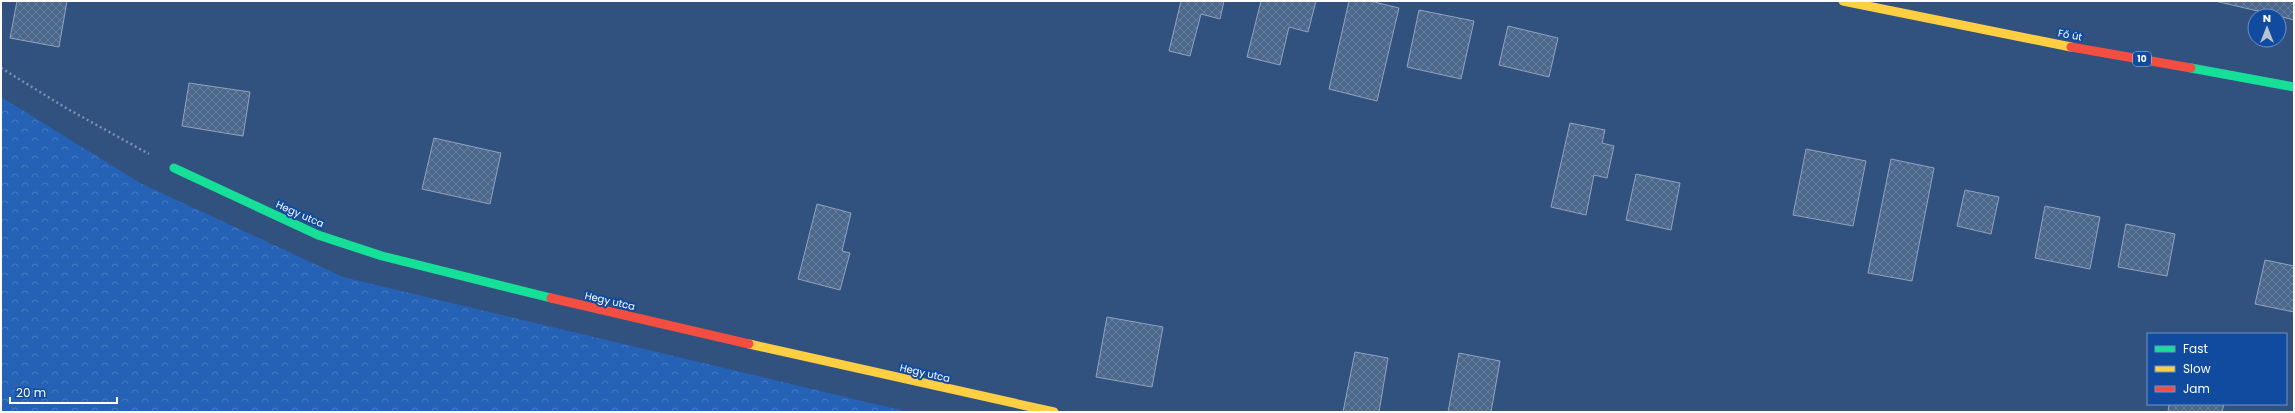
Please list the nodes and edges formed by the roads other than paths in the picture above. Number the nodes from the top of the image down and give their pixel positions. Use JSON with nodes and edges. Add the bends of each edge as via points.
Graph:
{"nodes":[{"id":1,"x":1843,"y":1,"type":"edge"},
{"id":2,"x":2294,"y":87,"type":"edge"},
{"id":3,"x":174,"y":168,"type":"road end"},
{"id":4,"x":1054,"y":412,"type":"edge"}],
"edges":[{"from":1,"to":2,"type":"street","name":"Fő út","number":"10","via":[[1990,32]]},
{"from":3,"to":4,"type":"street","name":"Hegy utca","via":[[318,235],[382,256],[613,313]]}]}
